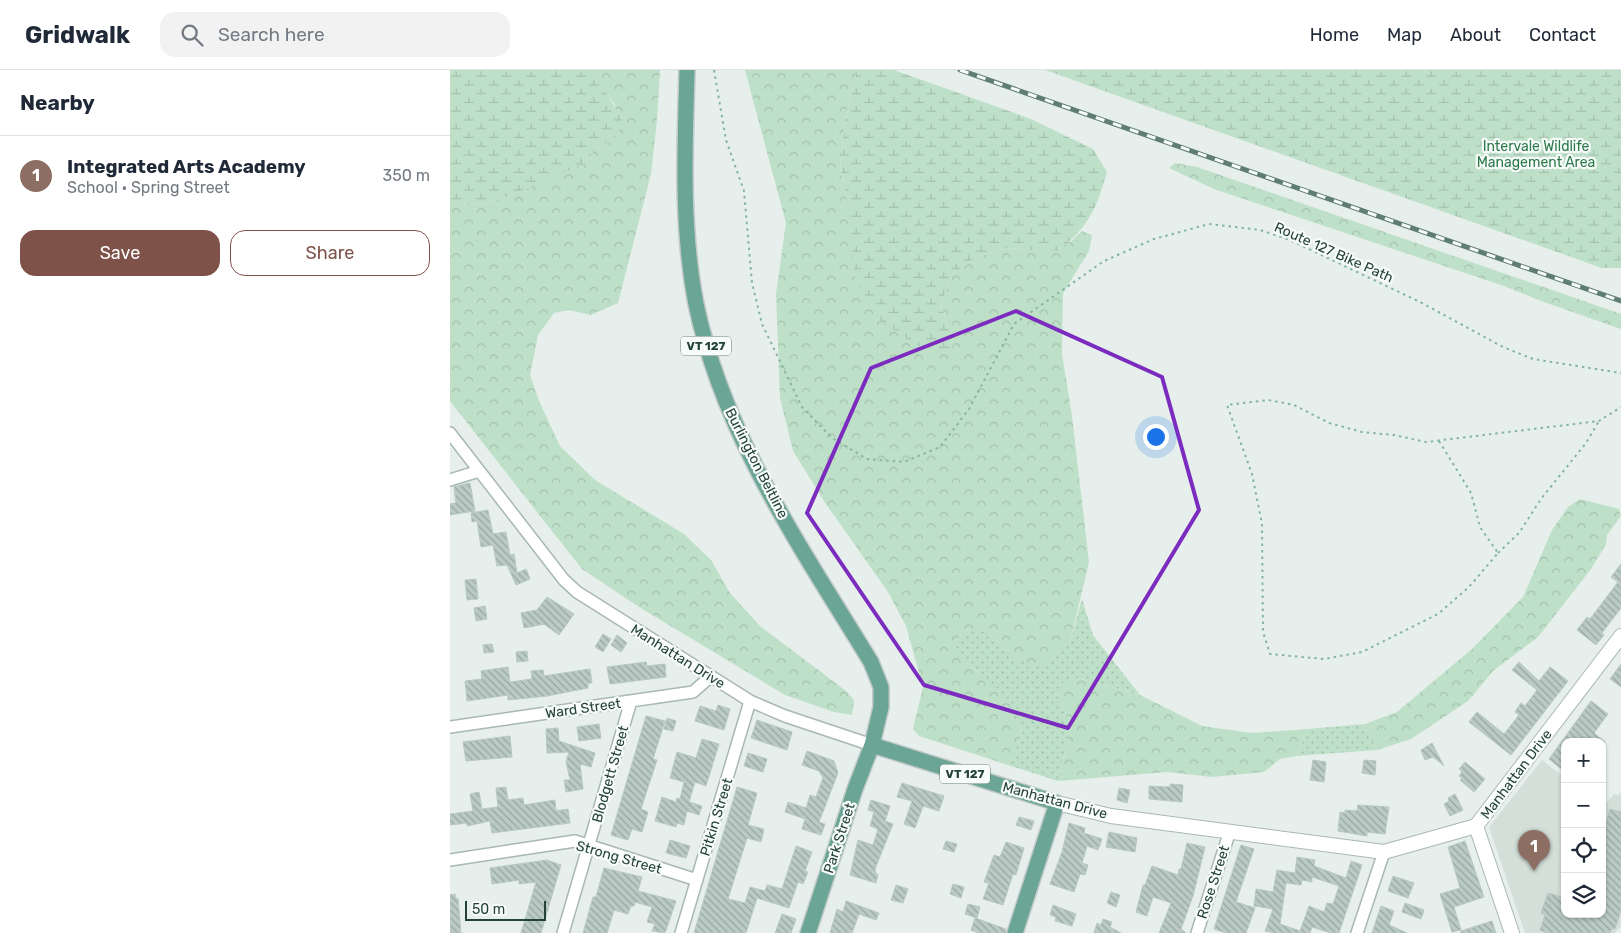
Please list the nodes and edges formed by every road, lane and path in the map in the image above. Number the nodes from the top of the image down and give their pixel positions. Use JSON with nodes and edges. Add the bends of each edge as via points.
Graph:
{"nodes":[{"id":1,"x":687,"y":70,"type":"edge"},
{"id":2,"x":714,"y":70,"type":"edge"},
{"id":3,"x":1621,"y":373,"type":"edge"},
{"id":4,"x":1621,"y":407,"type":"edge"},
{"id":5,"x":1599,"y":421,"type":"junction"},
{"id":6,"x":450,"y":433,"type":"edge"},
{"id":7,"x":1439,"y":441,"type":"junction"},
{"id":8,"x":480,"y":471,"type":"junction"},
{"id":9,"x":450,"y":480,"type":"edge"},
{"id":10,"x":1498,"y":553,"type":"junction"},
{"id":11,"x":1621,"y":636,"type":"edge"},
{"id":12,"x":710,"y":677,"type":"junction"},
{"id":13,"x":631,"y":701,"type":"junction"},
{"id":14,"x":750,"y":701,"type":"junction"},
{"id":15,"x":450,"y":727,"type":"edge"},
{"id":16,"x":872,"y":745,"type":"junction"},
{"id":17,"x":1057,"y":803,"type":"junction"},
{"id":18,"x":1476,"y":826,"type":"junction"},
{"id":19,"x":1230,"y":831,"type":"junction"},
{"id":20,"x":589,"y":846,"type":"junction"},
{"id":21,"x":1384,"y":852,"type":"junction"},
{"id":22,"x":450,"y":860,"type":"edge"},
{"id":23,"x":697,"y":880,"type":"junction"},
{"id":24,"x":563,"y":933,"type":"edge"},
{"id":25,"x":682,"y":933,"type":"edge"},
{"id":26,"x":808,"y":933,"type":"edge"},
{"id":27,"x":1015,"y":933,"type":"edge"},
{"id":28,"x":1196,"y":933,"type":"edge"},
{"id":29,"x":1357,"y":933,"type":"edge"},
{"id":30,"x":1512,"y":933,"type":"edge"}],
"edges":[{"from":1,"to":16,"type":"main road","name":"Burlington Beltline","number":"VT 127","via":[[686,207],[690,267],[706,346],[724,399],[761,476],[877,675],[881,687],[881,708]]},
{"from":2,"to":3,"type":"path","name":"Route 127 Bike Path","via":[[726,140],[744,191],[752,283],[762,324],[802,407],[832,438],[867,460],[904,462],[940,447],[969,409],[1014,324],[1104,261],[1154,239],[1209,224],[1260,230],[1290,240],[1533,359]]},
{"from":4,"to":5,"type":"path"},
{"from":5,"to":7,"type":"path"},
{"from":5,"to":10,"type":"path","via":[[1519,533]]},
{"from":6,"to":8,"type":"street","name":"Manhattan Drive"},
{"from":7,"to":10,"type":"path","via":[[1471,493],[1480,527]]},
{"from":7,"to":10,"type":"path","via":[[1426,442],[1362,432],[1329,423],[1294,405],[1268,400],[1227,405],[1252,474],[1262,524],[1263,632],[1270,654],[1324,659],[1362,652],[1438,614],[1469,587]]},
{"from":8,"to":9,"type":"street"},
{"from":8,"to":12,"type":"street","name":"Manhattan Drive","via":[[570,586]]},
{"from":11,"to":18,"type":"street","name":"Manhattan Drive"},
{"from":12,"to":13,"type":"street","name":"Ward Street","via":[[693,692]]},
{"from":12,"to":14,"type":"street","name":"Manhattan Drive"},
{"from":13,"to":15,"type":"street","name":"Ward Street"},
{"from":13,"to":20,"type":"street","name":"Blodgett Street"},
{"from":14,"to":16,"type":"street","name":"Manhattan Drive","via":[[784,716]]},
{"from":14,"to":23,"type":"street","name":"Pitkin Street"},
{"from":16,"to":17,"type":"main road","name":"Manhattan Drive","number":"VT 127"},
{"from":16,"to":26,"type":"main road","name":"Park Street","number":"VT 127"},
{"from":17,"to":19,"type":"street","name":"Manhattan Drive","via":[[1111,816]]},
{"from":17,"to":27,"type":"main road"},
{"from":18,"to":21,"type":"street","name":"Manhattan Drive"},
{"from":18,"to":30,"type":"street"},
{"from":19,"to":21,"type":"street","name":"Manhattan Drive"},
{"from":19,"to":28,"type":"street","name":"Rose Street"},
{"from":20,"to":22,"type":"street","name":"Strong Street","via":[[575,842]]},
{"from":20,"to":23,"type":"street","name":"Strong Street"},
{"from":20,"to":24,"type":"street","name":"Blodgett Street"},
{"from":21,"to":29,"type":"street"},
{"from":23,"to":25,"type":"street","name":"Pitkin Street"}]}
